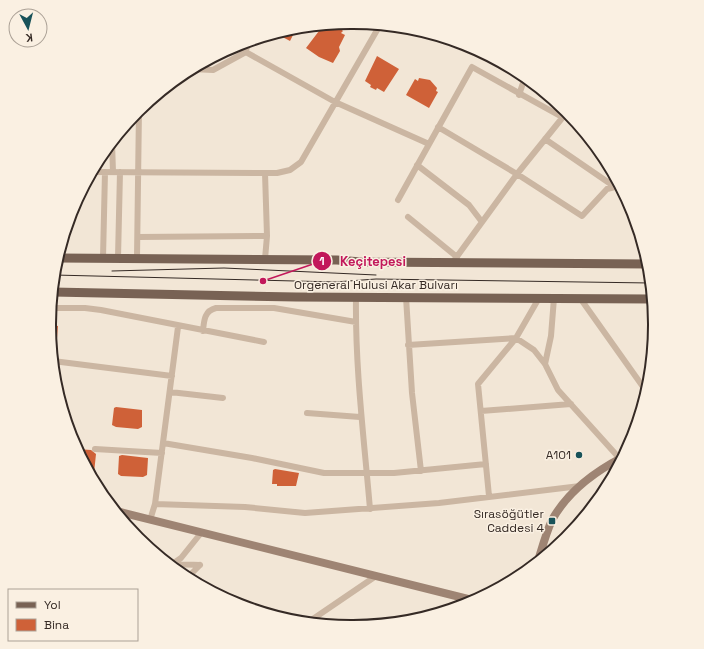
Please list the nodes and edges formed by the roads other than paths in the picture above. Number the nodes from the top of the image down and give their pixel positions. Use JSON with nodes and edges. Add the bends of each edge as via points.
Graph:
{"nodes":[{"id":1,"x":377,"y":31,"type":"edge"},
{"id":2,"x":246,"y":49,"type":"edge"},
{"id":3,"x":240,"y":51,"type":"edge"},
{"id":4,"x":244,"y":53,"type":"junction"},
{"id":5,"x":203,"y":70,"type":"edge"},
{"id":6,"x":523,"y":84,"type":"edge"},
{"id":7,"x":519,"y":95,"type":"junction"},
{"id":8,"x":335,"y":102,"type":"junction"},
{"id":9,"x":562,"y":117,"type":"joint"},
{"id":10,"x":139,"y":120,"type":"edge"},
{"id":11,"x":438,"y":127,"type":"junction"},
{"id":12,"x":545,"y":139,"type":"junction"},
{"id":13,"x":429,"y":144,"type":"junction"},
{"id":14,"x":112,"y":152,"type":"edge"},
{"id":15,"x":417,"y":165,"type":"junction"},
{"id":16,"x":99,"y":172,"type":"edge"},
{"id":17,"x":105,"y":172,"type":"junction"},
{"id":18,"x":113,"y":172,"type":"junction"},
{"id":19,"x":120,"y":172,"type":"junction"},
{"id":20,"x":139,"y":172,"type":"junction"},
{"id":21,"x":265,"y":173,"type":"junction"},
{"id":22,"x":517,"y":174,"type":"junction"},
{"id":23,"x":610,"y":181,"type":"edge"},
{"id":24,"x":613,"y":186,"type":"edge"},
{"id":25,"x":398,"y":200,"type":"dead end"},
{"id":26,"x":408,"y":217,"type":"dead end"},
{"id":27,"x":482,"y":222,"type":"junction"},
{"id":28,"x":267,"y":236,"type":"junction"},
{"id":29,"x":138,"y":237,"type":"junction"},
{"id":30,"x":64,"y":258,"type":"edge"},
{"id":31,"x":103,"y":258,"type":"junction"},
{"id":32,"x":118,"y":258,"type":"junction"},
{"id":33,"x":137,"y":258,"type":"junction"},
{"id":34,"x":265,"y":259,"type":"junction"},
{"id":35,"x":455,"y":260,"type":"junction"},
{"id":36,"x":641,"y":264,"type":"edge"},
{"id":37,"x":58,"y":292,"type":"edge"},
{"id":38,"x":356,"y":297,"type":"junction"},
{"id":39,"x":406,"y":297,"type":"junction"},
{"id":40,"x":539,"y":298,"type":"junction"},
{"id":41,"x":554,"y":298,"type":"junction"},
{"id":42,"x":580,"y":298,"type":"junction"},
{"id":43,"x":646,"y":299,"type":"edge"},
{"id":44,"x":57,"y":308,"type":"edge"},
{"id":45,"x":356,"y":322,"type":"junction"},
{"id":46,"x":178,"y":327,"type":"junction"},
{"id":47,"x":203,"y":331,"type":"junction"},
{"id":48,"x":516,"y":338,"type":"junction"},
{"id":49,"x":264,"y":342,"type":"dead end"},
{"id":50,"x":408,"y":345,"type":"junction"},
{"id":51,"x":59,"y":362,"type":"edge"},
{"id":52,"x":545,"y":364,"type":"junction"},
{"id":53,"x":172,"y":376,"type":"junction"},
{"id":54,"x":641,"y":384,"type":"edge"},
{"id":55,"x":170,"y":392,"type":"junction"},
{"id":56,"x":223,"y":398,"type":"dead end"},
{"id":57,"x":571,"y":404,"type":"junction"},
{"id":58,"x":481,"y":411,"type":"junction"},
{"id":59,"x":307,"y":413,"type":"dead end"},
{"id":60,"x":360,"y":417,"type":"junction"},
{"id":61,"x":163,"y":443,"type":"junction"},
{"id":62,"x":95,"y":449,"type":"dead end"},
{"id":63,"x":162,"y":453,"type":"junction"},
{"id":64,"x":617,"y":455,"type":"edge"},
{"id":65,"x":486,"y":464,"type":"junction"},
{"id":66,"x":612,"y":464,"type":"edge"},
{"id":67,"x":421,"y":471,"type":"junction"},
{"id":68,"x":366,"y":473,"type":"junction"},
{"id":69,"x":580,"y":486,"type":"junction"},
{"id":70,"x":489,"y":496,"type":"junction"},
{"id":71,"x":155,"y":504,"type":"junction"},
{"id":72,"x":370,"y":509,"type":"junction"},
{"id":73,"x":126,"y":514,"type":"edge"},
{"id":74,"x":150,"y":520,"type":"junction"},
{"id":75,"x":201,"y":533,"type":"junction"},
{"id":76,"x":541,"y":551,"type":"edge"},
{"id":77,"x":176,"y":562,"type":"edge"},
{"id":78,"x":181,"y":565,"type":"edge"},
{"id":79,"x":192,"y":573,"type":"edge"},
{"id":80,"x":376,"y":576,"type":"junction"},
{"id":81,"x":465,"y":598,"type":"edge"},
{"id":82,"x":315,"y":617,"type":"edge"}],
"edges":[{"from":1,"to":8,"type":"street"},
{"from":2,"to":4,"type":"street"},
{"from":3,"to":4,"type":"street"},
{"from":4,"to":5,"type":"street","via":[[213,70]]},
{"from":4,"to":8,"type":"street"},
{"from":6,"to":7,"type":"street"},
{"from":7,"to":9,"type":"street"},
{"from":7,"to":11,"type":"street","via":[[472,67]]},
{"from":8,"to":13,"type":"street"},
{"from":8,"to":21,"type":"street","via":[[301,162],[286,172]]},
{"from":9,"to":12,"type":"street"},
{"from":10,"to":20,"type":"street"},
{"from":11,"to":13,"type":"street"},
{"from":11,"to":22,"type":"street"},
{"from":12,"to":22,"type":"street"},
{"from":12,"to":23,"type":"street"},
{"from":13,"to":15,"type":"street"},
{"from":14,"to":18,"type":"street"},
{"from":15,"to":25,"type":"street"},
{"from":15,"to":27,"type":"street","via":[[469,205]]},
{"from":16,"to":17,"type":"street"},
{"from":17,"to":18,"type":"street"},
{"from":17,"to":31,"type":"street"},
{"from":18,"to":19,"type":"street"},
{"from":19,"to":20,"type":"street"},
{"from":19,"to":32,"type":"street"},
{"from":20,"to":21,"type":"street"},
{"from":20,"to":29,"type":"street"},
{"from":21,"to":28,"type":"street"},
{"from":22,"to":24,"type":"street","via":[[582,216]]},
{"from":22,"to":27,"type":"street"},
{"from":26,"to":35,"type":"street"},
{"from":27,"to":35,"type":"street"},
{"from":28,"to":29,"type":"street"},
{"from":28,"to":34,"type":"street"},
{"from":29,"to":33,"type":"street"},
{"from":30,"to":31,"type":"main road","name":"Orgeneral Hulusi Akar Bulvarı"},
{"from":31,"to":32,"type":"main road","name":"Orgeneral Hulusi Akar Bulvarı"},
{"from":32,"to":33,"type":"main road","name":"Orgeneral Hulusi Akar Bulvarı"},
{"from":33,"to":34,"type":"main road","name":"Orgeneral Hulusi Akar Bulvarı"},
{"from":34,"to":35,"type":"main road","name":"Orgeneral Hulusi Akar Bulvarı","via":[[362,262]]},
{"from":35,"to":36,"type":"main road","name":"Orgeneral Hulusi Akar Bulvarı"},
{"from":37,"to":38,"type":"main road","name":"Orgeneral Hulusi Akar Bulvarı"},
{"from":38,"to":39,"type":"main road","name":"Orgeneral Hulusi Akar Bulvarı"},
{"from":38,"to":45,"type":"street"},
{"from":39,"to":40,"type":"main road","name":"Orgeneral Hulusi Akar Bulvarı"},
{"from":39,"to":50,"type":"street"},
{"from":40,"to":41,"type":"main road","name":"Orgeneral Hulusi Akar Bulvarı"},
{"from":40,"to":48,"type":"street"},
{"from":41,"to":42,"type":"main road","name":"Orgeneral Hulusi Akar Bulvarı"},
{"from":41,"to":52,"type":"street","via":[[552,336]]},
{"from":42,"to":43,"type":"main road","name":"Orgeneral Hulusi Akar Bulvarı"},
{"from":42,"to":54,"type":"street"},
{"from":44,"to":46,"type":"street","via":[[101,310]]},
{"from":45,"to":47,"type":"street","via":[[274,308],[216,308],[206,315]]},
{"from":45,"to":60,"type":"street"},
{"from":46,"to":47,"type":"street"},
{"from":46,"to":53,"type":"street"},
{"from":47,"to":49,"type":"street"},
{"from":48,"to":50,"type":"street"},
{"from":48,"to":52,"type":"street","via":[[534,350]]},
{"from":48,"to":58,"type":"street","via":[[478,384]]},
{"from":50,"to":67,"type":"street"},
{"from":51,"to":53,"type":"street"},
{"from":52,"to":57,"type":"street","via":[[558,390]]},
{"from":53,"to":55,"type":"street"},
{"from":55,"to":56,"type":"street"},
{"from":55,"to":61,"type":"street"},
{"from":57,"to":58,"type":"street"},
{"from":57,"to":64,"type":"street"},
{"from":58,"to":65,"type":"street"},
{"from":59,"to":60,"type":"street"},
{"from":60,"to":68,"type":"street"},
{"from":61,"to":63,"type":"street"},
{"from":61,"to":68,"type":"street","via":[[324,473]]},
{"from":62,"to":63,"type":"street"},
{"from":63,"to":71,"type":"street"},
{"from":65,"to":67,"type":"street"},
{"from":65,"to":70,"type":"street"},
{"from":66,"to":69,"type":"street"},
{"from":67,"to":68,"type":"street"},
{"from":68,"to":72,"type":"street"},
{"from":69,"to":70,"type":"street"},
{"from":69,"to":76,"type":"street","via":[[563,504],[552,522]]},
{"from":70,"to":72,"type":"street","via":[[439,504]]},
{"from":71,"to":72,"type":"street","via":[[245,506],[304,513]]},
{"from":71,"to":74,"type":"street"},
{"from":73,"to":74,"type":"street"},
{"from":74,"to":75,"type":"street"},
{"from":75,"to":77,"type":"street"},
{"from":75,"to":80,"type":"street"},
{"from":78,"to":79,"type":"street","via":[[200,565]]},
{"from":80,"to":81,"type":"street"},
{"from":80,"to":82,"type":"street"}]}
